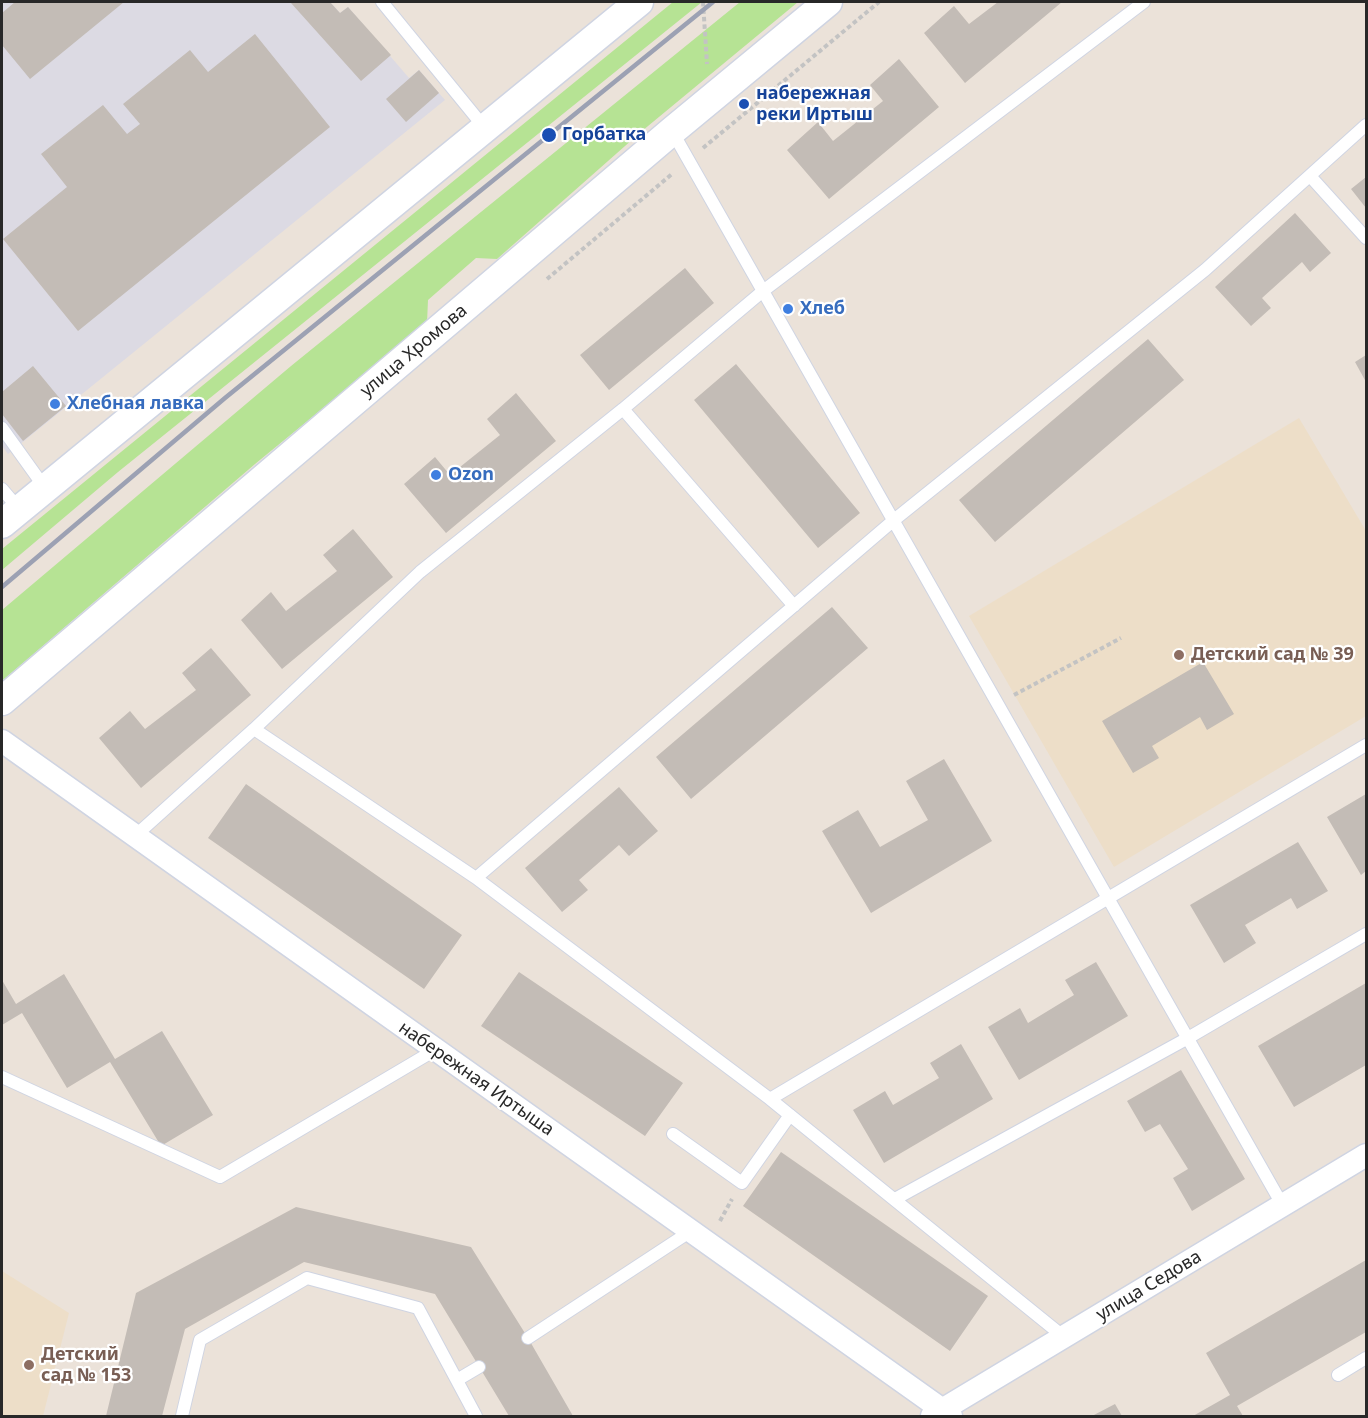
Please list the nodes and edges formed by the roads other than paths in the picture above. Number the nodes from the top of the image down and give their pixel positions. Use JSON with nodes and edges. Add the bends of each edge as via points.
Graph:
{"nodes":[{"id":1,"x":382,"y":2,"type":"edge"},
{"id":2,"x":639,"y":2,"type":"edge"},
{"id":3,"x":828,"y":2,"type":"edge"},
{"id":4,"x":1144,"y":2,"type":"edge"},
{"id":5,"x":1366,"y":125,"type":"edge"},
{"id":6,"x":484,"y":127,"type":"junction"},
{"id":7,"x":672,"y":131,"type":"junction"},
{"id":8,"x":1310,"y":176,"type":"junction"},
{"id":9,"x":1366,"y":238,"type":"edge"},
{"id":10,"x":764,"y":291,"type":"junction"},
{"id":11,"x":622,"y":410,"type":"junction"},
{"id":12,"x":2,"y":428,"type":"edge"},
{"id":13,"x":45,"y":488,"type":"junction"},
{"id":14,"x":7,"y":507,"type":"edge"},
{"id":15,"x":894,"y":520,"type":"junction"},
{"id":16,"x":794,"y":606,"type":"junction"},
{"id":17,"x":2,"y":701,"type":"edge"},
{"id":18,"x":254,"y":729,"type":"junction"},
{"id":19,"x":2,"y":741,"type":"edge"},
{"id":20,"x":1366,"y":746,"type":"edge"},
{"id":21,"x":135,"y":836,"type":"junction"},
{"id":22,"x":476,"y":878,"type":"junction"},
{"id":23,"x":1109,"y":899,"type":"junction"},
{"id":24,"x":1366,"y":934,"type":"edge"},
{"id":25,"x":1188,"y":1038,"type":"junction"},
{"id":26,"x":435,"y":1050,"type":"junction"},
{"id":27,"x":2,"y":1077,"type":"edge"},
{"id":28,"x":770,"y":1099,"type":"junction"},
{"id":29,"x":790,"y":1115,"type":"junction"},
{"id":30,"x":673,"y":1134,"type":"dead end"},
{"id":31,"x":1366,"y":1156,"type":"edge"},
{"id":32,"x":895,"y":1199,"type":"junction"},
{"id":33,"x":1283,"y":1206,"type":"junction"},
{"id":34,"x":700,"y":1237,"type":"junction"},
{"id":35,"x":1064,"y":1336,"type":"junction"},
{"id":36,"x":528,"y":1338,"type":"dead end"},
{"id":37,"x":1366,"y":1358,"type":"edge"},
{"id":38,"x":479,"y":1367,"type":"dead end"},
{"id":39,"x":1338,"y":1375,"type":"dead end"},
{"id":40,"x":458,"y":1380,"type":"junction"},
{"id":41,"x":941,"y":1414,"type":"edge"},
{"id":42,"x":182,"y":1416,"type":"edge"},
{"id":43,"x":476,"y":1416,"type":"edge"}],
"edges":[{"from":1,"to":6,"type":"lane"},
{"from":2,"to":6,"type":"street"},
{"from":3,"to":7,"type":"street","name":"улица Хромова"},
{"from":4,"to":10,"type":"lane"},
{"from":5,"to":8,"type":"lane"},
{"from":6,"to":13,"type":"street"},
{"from":7,"to":10,"type":"lane"},
{"from":7,"to":17,"type":"street","name":"улица Хромова"},
{"from":8,"to":9,"type":"lane"},
{"from":8,"to":15,"type":"lane","via":[[1205,270]]},
{"from":10,"to":11,"type":"lane"},
{"from":10,"to":15,"type":"lane"},
{"from":11,"to":16,"type":"lane"},
{"from":11,"to":18,"type":"lane","via":[[420,572]]},
{"from":12,"to":13,"type":"lane"},
{"from":13,"to":14,"type":"street"},
{"from":15,"to":16,"type":"lane"},
{"from":15,"to":23,"type":"lane"},
{"from":16,"to":22,"type":"lane"},
{"from":18,"to":21,"type":"lane"},
{"from":18,"to":22,"type":"lane"},
{"from":19,"to":21,"type":"street","name":"набережная Иртыша"},
{"from":20,"to":23,"type":"lane"},
{"from":21,"to":26,"type":"street","name":"набережная Иртыша"},
{"from":22,"to":28,"type":"lane"},
{"from":23,"to":25,"type":"lane"},
{"from":23,"to":28,"type":"lane"},
{"from":24,"to":25,"type":"lane"},
{"from":25,"to":32,"type":"lane"},
{"from":25,"to":33,"type":"lane"},
{"from":26,"to":27,"type":"lane","via":[[220,1177]]},
{"from":26,"to":34,"type":"street","name":"набережная Иртыша"},
{"from":28,"to":29,"type":"lane"},
{"from":29,"to":30,"type":"lane","via":[[742,1184]]},
{"from":29,"to":32,"type":"lane"},
{"from":31,"to":33,"type":"street","name":"улица Седова"},
{"from":32,"to":35,"type":"lane"},
{"from":33,"to":35,"type":"street","name":"улица Седова"},
{"from":34,"to":36,"type":"lane"},
{"from":34,"to":41,"type":"street","name":"набережная Иртыша"},
{"from":35,"to":41,"type":"street","name":"улица Седова"},
{"from":37,"to":39,"type":"lane"},
{"from":38,"to":40,"type":"lane"},
{"from":40,"to":42,"type":"lane","via":[[418,1308],[307,1278],[200,1340]]},
{"from":40,"to":43,"type":"lane"}]}
